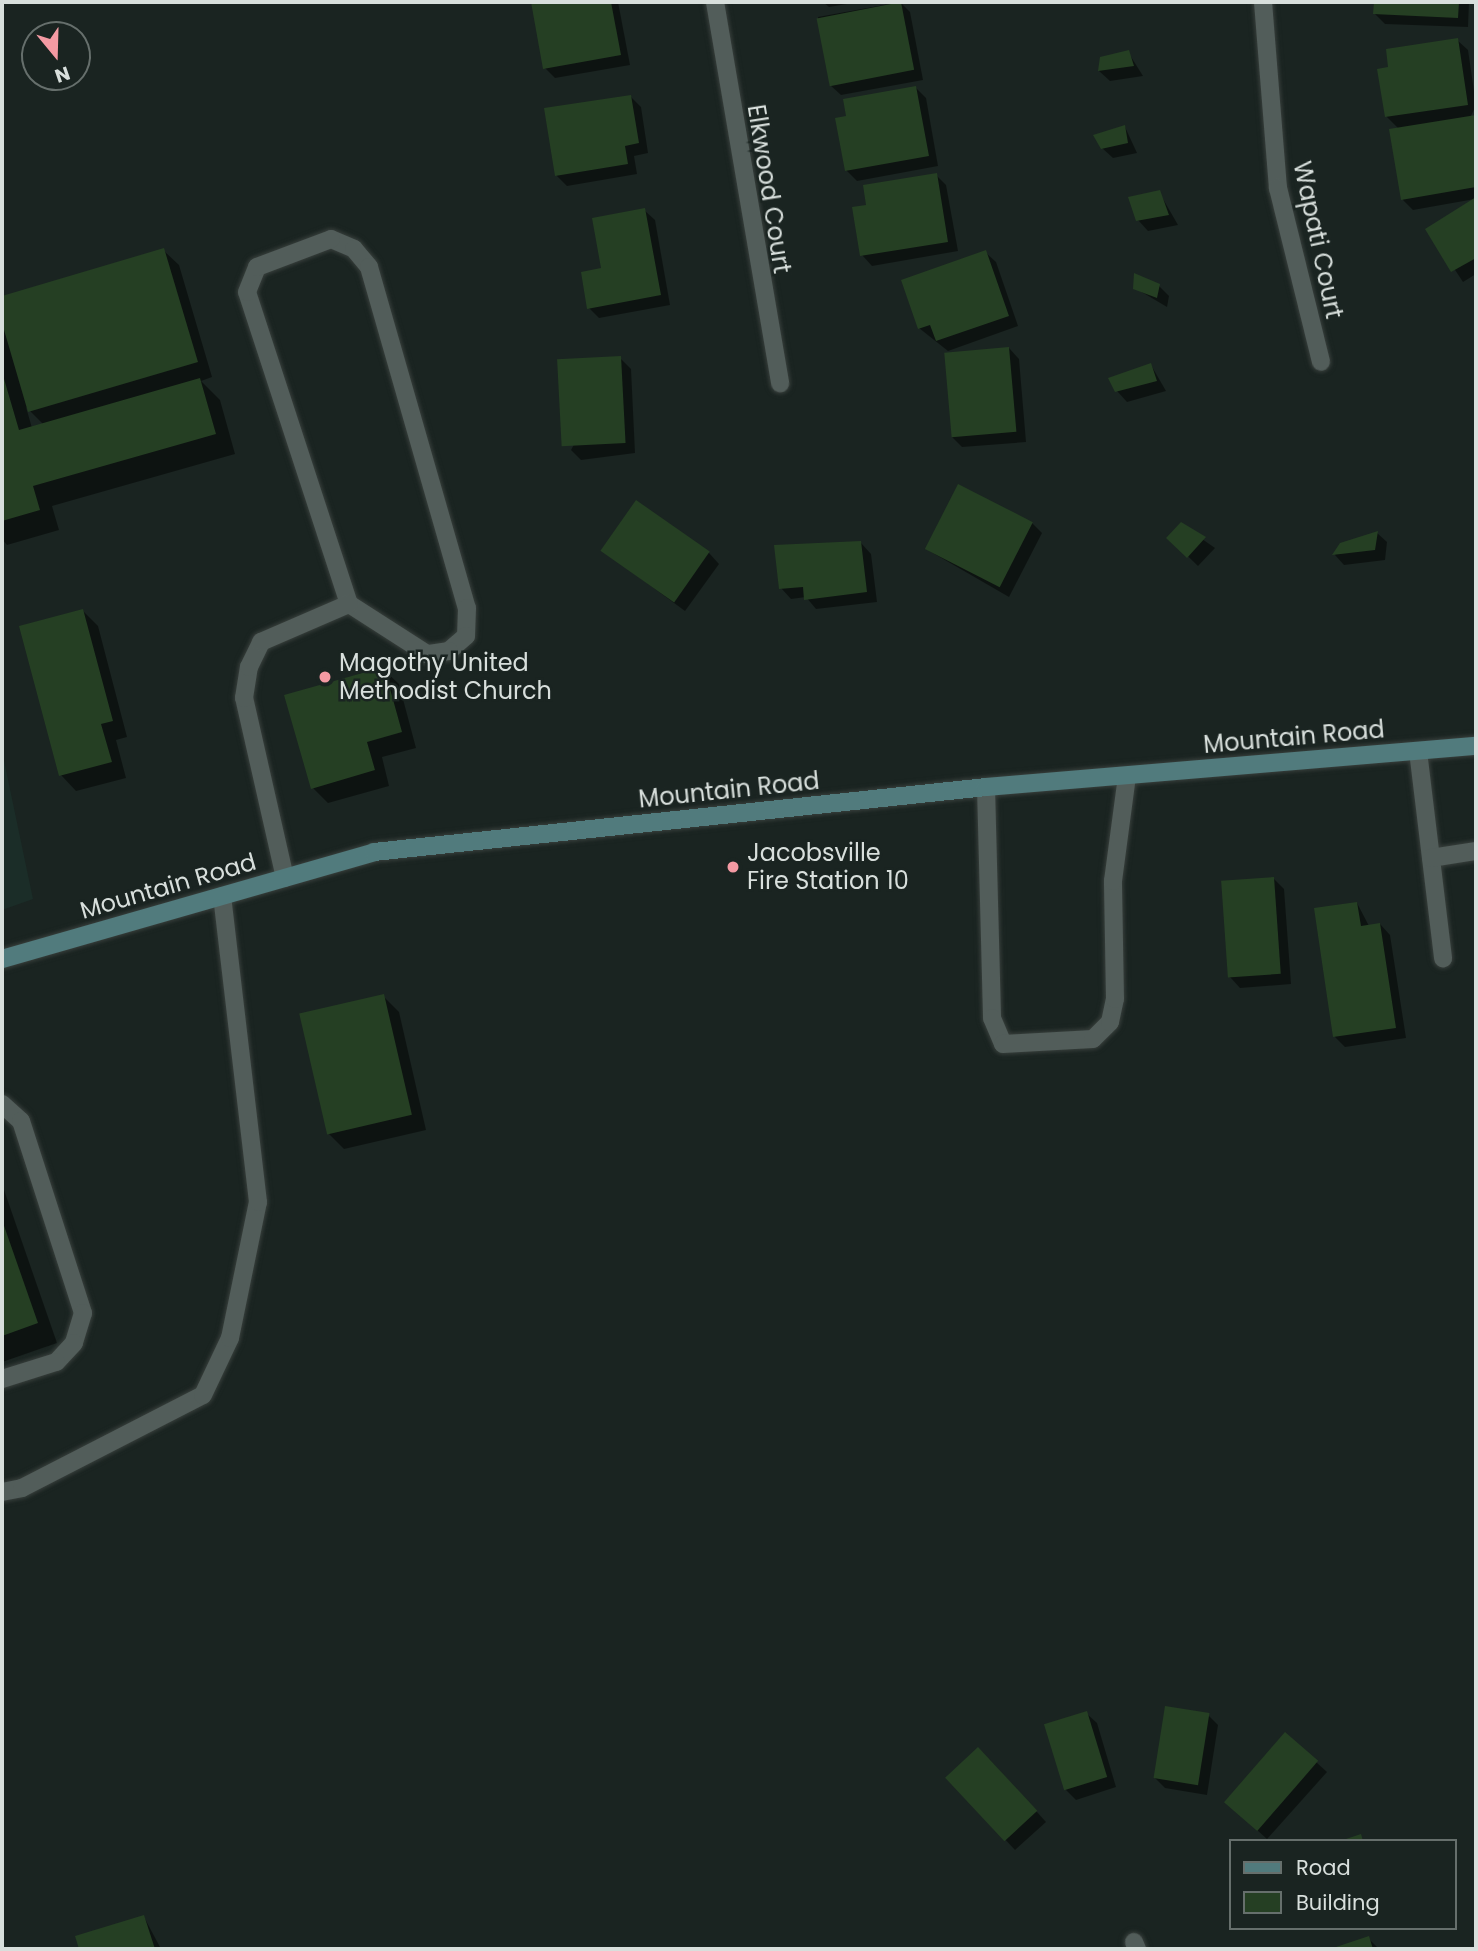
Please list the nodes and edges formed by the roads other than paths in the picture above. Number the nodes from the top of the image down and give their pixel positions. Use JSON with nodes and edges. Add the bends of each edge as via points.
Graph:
{"nodes":[{"id":1,"x":715,"y":2,"type":"edge"},
{"id":2,"x":1263,"y":2,"type":"edge"},
{"id":3,"x":1321,"y":362,"type":"dead end"},
{"id":4,"x":780,"y":383,"type":"dead end"},
{"id":5,"x":349,"y":604,"type":"junction"},
{"id":6,"x":1476,"y":746,"type":"edge"},
{"id":7,"x":1418,"y":751,"type":"junction"},
{"id":8,"x":1127,"y":775,"type":"junction"},
{"id":9,"x":986,"y":787,"type":"junction"},
{"id":10,"x":1476,"y":852,"type":"edge"},
{"id":11,"x":1431,"y":858,"type":"junction"},
{"id":12,"x":285,"y":878,"type":"junction"},
{"id":13,"x":222,"y":896,"type":"junction"},
{"id":14,"x":2,"y":960,"type":"edge"},
{"id":15,"x":1443,"y":960,"type":"dead end"},
{"id":16,"x":2,"y":1104,"type":"edge"},
{"id":17,"x":2,"y":1379,"type":"edge"},
{"id":18,"x":2,"y":1492,"type":"edge"}],
"edges":[{"from":1,"to":4,"type":"street","name":"Elkwood Court"},
{"from":2,"to":3,"type":"street","name":"Wapati Court","via":[[1278,188]]},
{"from":5,"to":5,"type":"street","via":[[247,292],[257,267],[331,239],[354,249],[369,267],[467,608],[466,636],[449,651],[427,654]]},
{"from":5,"to":12,"type":"street","via":[[261,642],[248,667],[244,698]]},
{"from":6,"to":7,"type":"main road","name":"Mountain Road"},
{"from":7,"to":8,"type":"main road","name":"Mountain Road"},
{"from":7,"to":11,"type":"street"},
{"from":8,"to":9,"type":"main road","name":"Mountain Road"},
{"from":8,"to":9,"type":"street","via":[[1113,881],[1115,999],[1110,1023],[1093,1039],[1003,1044],[992,1018]]},
{"from":9,"to":12,"type":"main road","name":"Mountain Road","via":[[374,852]]},
{"from":10,"to":11,"type":"street"},
{"from":11,"to":15,"type":"street"},
{"from":12,"to":13,"type":"main road","name":"Mountain Road"},
{"from":13,"to":14,"type":"main road","name":"Mountain Road"},
{"from":13,"to":18,"type":"street","via":[[258,1202],[230,1338],[203,1395],[22,1488]]},
{"from":16,"to":17,"type":"street","via":[[21,1121],[83,1313],[75,1343],[56,1362]]}]}
